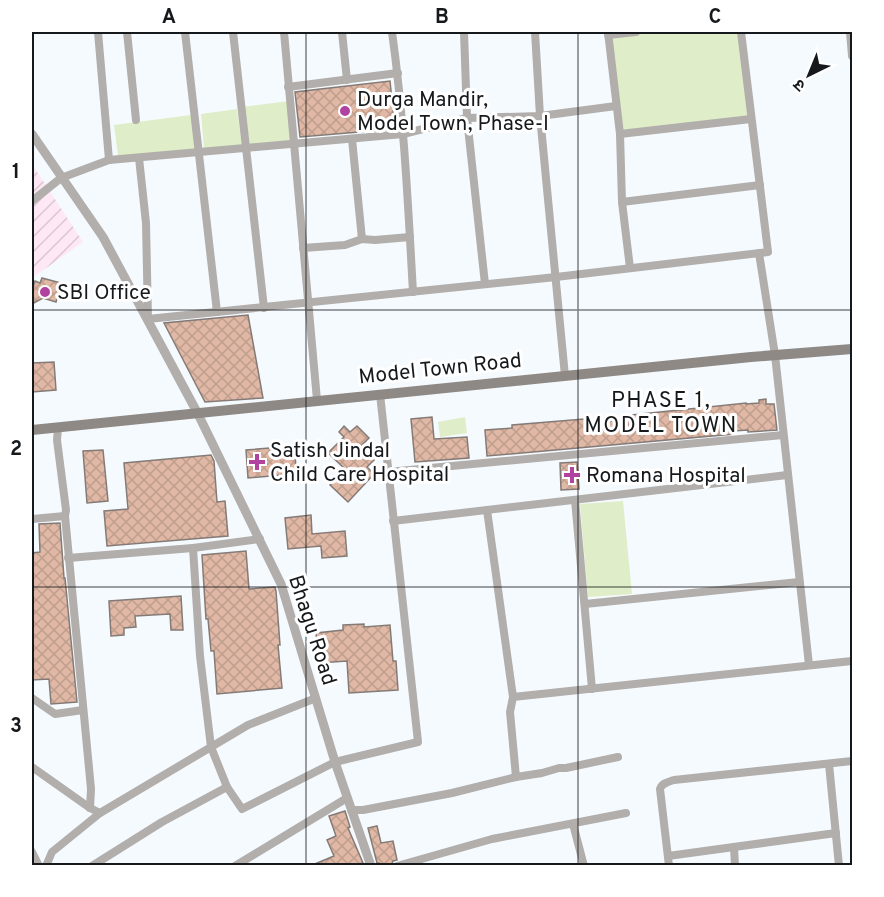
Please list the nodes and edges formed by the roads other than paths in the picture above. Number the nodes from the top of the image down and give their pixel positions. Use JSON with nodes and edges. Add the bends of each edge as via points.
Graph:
{"nodes":[{"id":1,"x":98,"y":32,"type":"edge"},
{"id":2,"x":127,"y":32,"type":"edge"},
{"id":3,"x":185,"y":32,"type":"edge"},
{"id":4,"x":233,"y":32,"type":"edge"},
{"id":5,"x":284,"y":32,"type":"edge"},
{"id":6,"x":342,"y":32,"type":"edge"},
{"id":7,"x":392,"y":32,"type":"edge"},
{"id":8,"x":464,"y":32,"type":"edge"},
{"id":9,"x":536,"y":32,"type":"edge"},
{"id":10,"x":636,"y":32,"type":"edge"},
{"id":11,"x":741,"y":32,"type":"edge"},
{"id":12,"x":850,"y":32,"type":"edge"},
{"id":13,"x":608,"y":33,"type":"edge"},
{"id":14,"x":852,"y":53,"type":"edge"},
{"id":15,"x":398,"y":73,"type":"junction"},
{"id":16,"x":347,"y":80,"type":"junction"},
{"id":17,"x":288,"y":87,"type":"junction"},
{"id":18,"x":616,"y":106,"type":"junction"},
{"id":19,"x":540,"y":116,"type":"junction"},
{"id":20,"x":467,"y":118,"type":"junction"},
{"id":21,"x":751,"y":118,"type":"junction"},
{"id":22,"x":136,"y":120,"type":"dead end"},
{"id":23,"x":32,"y":134,"type":"edge"},
{"id":24,"x":404,"y":134,"type":"junction"},
{"id":25,"x":620,"y":134,"type":"junction"},
{"id":26,"x":352,"y":139,"type":"junction"},
{"id":27,"x":294,"y":144,"type":"junction"},
{"id":28,"x":246,"y":148,"type":"junction"},
{"id":29,"x":198,"y":152,"type":"junction"},
{"id":30,"x":139,"y":158,"type":"junction"},
{"id":31,"x":109,"y":160,"type":"junction"},
{"id":32,"x":61,"y":178,"type":"junction"},
{"id":33,"x":760,"y":185,"type":"junction"},
{"id":34,"x":32,"y":201,"type":"edge"},
{"id":35,"x":622,"y":202,"type":"junction"},
{"id":36,"x":410,"y":237,"type":"junction"},
{"id":37,"x":362,"y":239,"type":"junction"},
{"id":38,"x":303,"y":248,"type":"junction"},
{"id":39,"x":759,"y":253,"type":"junction"},
{"id":40,"x":630,"y":268,"type":"junction"},
{"id":41,"x":555,"y":277,"type":"junction"},
{"id":42,"x":485,"y":284,"type":"junction"},
{"id":43,"x":413,"y":291,"type":"junction"},
{"id":44,"x":308,"y":303,"type":"junction"},
{"id":45,"x":264,"y":308,"type":"junction"},
{"id":46,"x":217,"y":312,"type":"junction"},
{"id":47,"x":148,"y":319,"type":"junction"},
{"id":48,"x":852,"y":349,"type":"edge"},
{"id":49,"x":775,"y":355,"type":"junction"},
{"id":50,"x":565,"y":376,"type":"junction"},
{"id":51,"x":380,"y":394,"type":"junction"},
{"id":52,"x":316,"y":400,"type":"junction"},
{"id":53,"x":198,"y":414,"type":"junction"},
{"id":54,"x":58,"y":428,"type":"junction"},
{"id":55,"x":32,"y":430,"type":"edge"},
{"id":56,"x":783,"y":435,"type":"junction"},
{"id":57,"x":388,"y":472,"type":"junction"},
{"id":58,"x":787,"y":475,"type":"junction"},
{"id":59,"x":575,"y":500,"type":"junction"},
{"id":60,"x":487,"y":510,"type":"junction"},
{"id":61,"x":64,"y":516,"type":"junction"},
{"id":62,"x":32,"y":519,"type":"edge"},
{"id":63,"x":393,"y":521,"type":"junction"},
{"id":64,"x":260,"y":539,"type":"junction"},
{"id":65,"x":193,"y":548,"type":"junction"},
{"id":66,"x":68,"y":558,"type":"junction"},
{"id":67,"x":800,"y":582,"type":"junction"},
{"id":68,"x":585,"y":604,"type":"junction"},
{"id":69,"x":852,"y":661,"type":"edge"},
{"id":70,"x":809,"y":665,"type":"junction"},
{"id":71,"x":591,"y":688,"type":"junction"},
{"id":72,"x":513,"y":697,"type":"junction"},
{"id":73,"x":32,"y":698,"type":"edge"},
{"id":74,"x":316,"y":698,"type":"junction"},
{"id":75,"x":83,"y":710,"type":"junction"},
{"id":76,"x":211,"y":747,"type":"junction"},
{"id":77,"x":618,"y":757,"type":"dead end"},
{"id":78,"x":852,"y":761,"type":"edge"},
{"id":79,"x":335,"y":762,"type":"junction"},
{"id":80,"x":829,"y":764,"type":"junction"},
{"id":81,"x":32,"y":767,"type":"edge"},
{"id":82,"x":516,"y":777,"type":"junction"},
{"id":83,"x":227,"y":787,"type":"junction"},
{"id":84,"x":347,"y":798,"type":"junction"},
{"id":85,"x":90,"y":808,"type":"junction"},
{"id":86,"x":351,"y":810,"type":"junction"},
{"id":87,"x":100,"y":813,"type":"junction"},
{"id":88,"x":626,"y":813,"type":"dead end"},
{"id":89,"x":573,"y":824,"type":"junction"},
{"id":90,"x":836,"y":833,"type":"junction"},
{"id":91,"x":734,"y":847,"type":"junction"},
{"id":92,"x":32,"y":852,"type":"edge"},
{"id":93,"x":668,"y":856,"type":"junction"},
{"id":94,"x":39,"y":866,"type":"edge"},
{"id":95,"x":46,"y":866,"type":"edge"},
{"id":96,"x":92,"y":866,"type":"edge"},
{"id":97,"x":235,"y":866,"type":"edge"},
{"id":98,"x":370,"y":866,"type":"edge"},
{"id":99,"x":397,"y":866,"type":"edge"},
{"id":100,"x":584,"y":866,"type":"edge"},
{"id":101,"x":669,"y":866,"type":"edge"},
{"id":102,"x":735,"y":866,"type":"edge"},
{"id":103,"x":839,"y":866,"type":"edge"}],
"edges":[{"from":1,"to":31,"type":"street"},
{"from":2,"to":22,"type":"street"},
{"from":3,"to":29,"type":"street"},
{"from":4,"to":28,"type":"street"},
{"from":5,"to":17,"type":"street"},
{"from":6,"to":16,"type":"street"},
{"from":7,"to":15,"type":"street"},
{"from":8,"to":20,"type":"street"},
{"from":9,"to":19,"type":"street"},
{"from":10,"to":13,"type":"street"},
{"from":11,"to":21,"type":"street"},
{"from":12,"to":14,"type":"street"},
{"from":13,"to":18,"type":"street"},
{"from":15,"to":16,"type":"street"},
{"from":15,"to":24,"type":"street"},
{"from":16,"to":17,"type":"street"},
{"from":17,"to":27,"type":"street"},
{"from":18,"to":19,"type":"street"},
{"from":18,"to":25,"type":"street"},
{"from":19,"to":20,"type":"street"},
{"from":19,"to":41,"type":"street"},
{"from":20,"to":24,"type":"street"},
{"from":20,"to":42,"type":"street"},
{"from":21,"to":25,"type":"street"},
{"from":21,"to":33,"type":"street"},
{"from":23,"to":32,"type":"street","name":"Bhagu Road"},
{"from":24,"to":26,"type":"street"},
{"from":24,"to":36,"type":"street"},
{"from":25,"to":35,"type":"street"},
{"from":26,"to":27,"type":"street"},
{"from":26,"to":37,"type":"street"},
{"from":27,"to":28,"type":"street"},
{"from":27,"to":38,"type":"street"},
{"from":28,"to":29,"type":"street"},
{"from":28,"to":45,"type":"street"},
{"from":29,"to":30,"type":"street"},
{"from":29,"to":46,"type":"street"},
{"from":30,"to":31,"type":"street"},
{"from":30,"to":47,"type":"street","via":[[146,223]]},
{"from":31,"to":32,"type":"street"},
{"from":32,"to":34,"type":"street"},
{"from":32,"to":47,"type":"street","name":"Bhagu Road","via":[[103,237]]},
{"from":33,"to":35,"type":"street"},
{"from":33,"to":39,"type":"street","via":[[768,252]]},
{"from":35,"to":40,"type":"street"},
{"from":36,"to":37,"type":"street"},
{"from":36,"to":43,"type":"street"},
{"from":37,"to":38,"type":"street","via":[[345,245]]},
{"from":38,"to":44,"type":"street"},
{"from":39,"to":40,"type":"street"},
{"from":39,"to":49,"type":"street"},
{"from":40,"to":41,"type":"street"},
{"from":41,"to":42,"type":"street"},
{"from":41,"to":50,"type":"street"},
{"from":42,"to":43,"type":"street"},
{"from":43,"to":44,"type":"street"},
{"from":44,"to":45,"type":"street"},
{"from":44,"to":52,"type":"street"},
{"from":45,"to":46,"type":"street"},
{"from":46,"to":47,"type":"street"},
{"from":47,"to":53,"type":"street","name":"Bhagu Road"},
{"from":48,"to":49,"type":"main road","name":"Model Town Road"},
{"from":49,"to":50,"type":"main road","name":"Model Town Road"},
{"from":49,"to":56,"type":"street"},
{"from":50,"to":51,"type":"main road","name":"Model Town Road"},
{"from":51,"to":52,"type":"main road","name":"Model Town Road"},
{"from":51,"to":57,"type":"street"},
{"from":52,"to":53,"type":"main road","name":"Model Town Road"},
{"from":53,"to":54,"type":"main road","name":"Model Town Road"},
{"from":53,"to":64,"type":"street","name":"Bhagu Road"},
{"from":54,"to":55,"type":"main road","name":"Model Town Road"},
{"from":54,"to":61,"type":"street"},
{"from":56,"to":57,"type":"street"},
{"from":56,"to":58,"type":"street"},
{"from":57,"to":63,"type":"street"},
{"from":58,"to":59,"type":"street"},
{"from":58,"to":67,"type":"street"},
{"from":59,"to":60,"type":"street"},
{"from":59,"to":68,"type":"street"},
{"from":60,"to":63,"type":"street"},
{"from":60,"to":72,"type":"street"},
{"from":61,"to":62,"type":"street"},
{"from":61,"to":66,"type":"street"},
{"from":63,"to":79,"type":"street","via":[[418,742]]},
{"from":64,"to":65,"type":"street"},
{"from":64,"to":74,"type":"street","name":"Bhagu Road","via":[[282,584]]},
{"from":65,"to":66,"type":"street"},
{"from":65,"to":76,"type":"street"},
{"from":66,"to":75,"type":"street"},
{"from":67,"to":68,"type":"street"},
{"from":67,"to":70,"type":"street"},
{"from":68,"to":71,"type":"street"},
{"from":69,"to":70,"type":"street"},
{"from":70,"to":71,"type":"street"},
{"from":71,"to":72,"type":"street"},
{"from":72,"to":82,"type":"street","via":[[510,712]]},
{"from":73,"to":75,"type":"street","via":[[55,714]]},
{"from":74,"to":76,"type":"street","via":[[248,725]]},
{"from":74,"to":79,"type":"street","name":"Bhagu Road"},
{"from":75,"to":85,"type":"street"},
{"from":76,"to":83,"type":"street"},
{"from":76,"to":87,"type":"street"},
{"from":77,"to":82,"type":"street"},
{"from":78,"to":80,"type":"street"},
{"from":79,"to":83,"type":"street","via":[[242,809]]},
{"from":79,"to":84,"type":"street","name":"Bhagu Road"},
{"from":80,"to":90,"type":"street"},
{"from":80,"to":93,"type":"street","via":[[665,783],[660,789]]},
{"from":81,"to":85,"type":"street"},
{"from":82,"to":86,"type":"street","via":[[452,793]]},
{"from":83,"to":96,"type":"street"},
{"from":84,"to":86,"type":"street","name":"Bhagu Road"},
{"from":84,"to":97,"type":"street"},
{"from":85,"to":87,"type":"street"},
{"from":86,"to":98,"type":"street","name":"Bhagu Road"},
{"from":87,"to":95,"type":"street","via":[[52,852]]},
{"from":88,"to":89,"type":"street"},
{"from":89,"to":99,"type":"street","via":[[492,839]]},
{"from":89,"to":100,"type":"street"},
{"from":90,"to":91,"type":"street"},
{"from":90,"to":103,"type":"street"},
{"from":91,"to":93,"type":"street"},
{"from":91,"to":102,"type":"street"},
{"from":92,"to":94,"type":"street"},
{"from":93,"to":101,"type":"street"}]}
